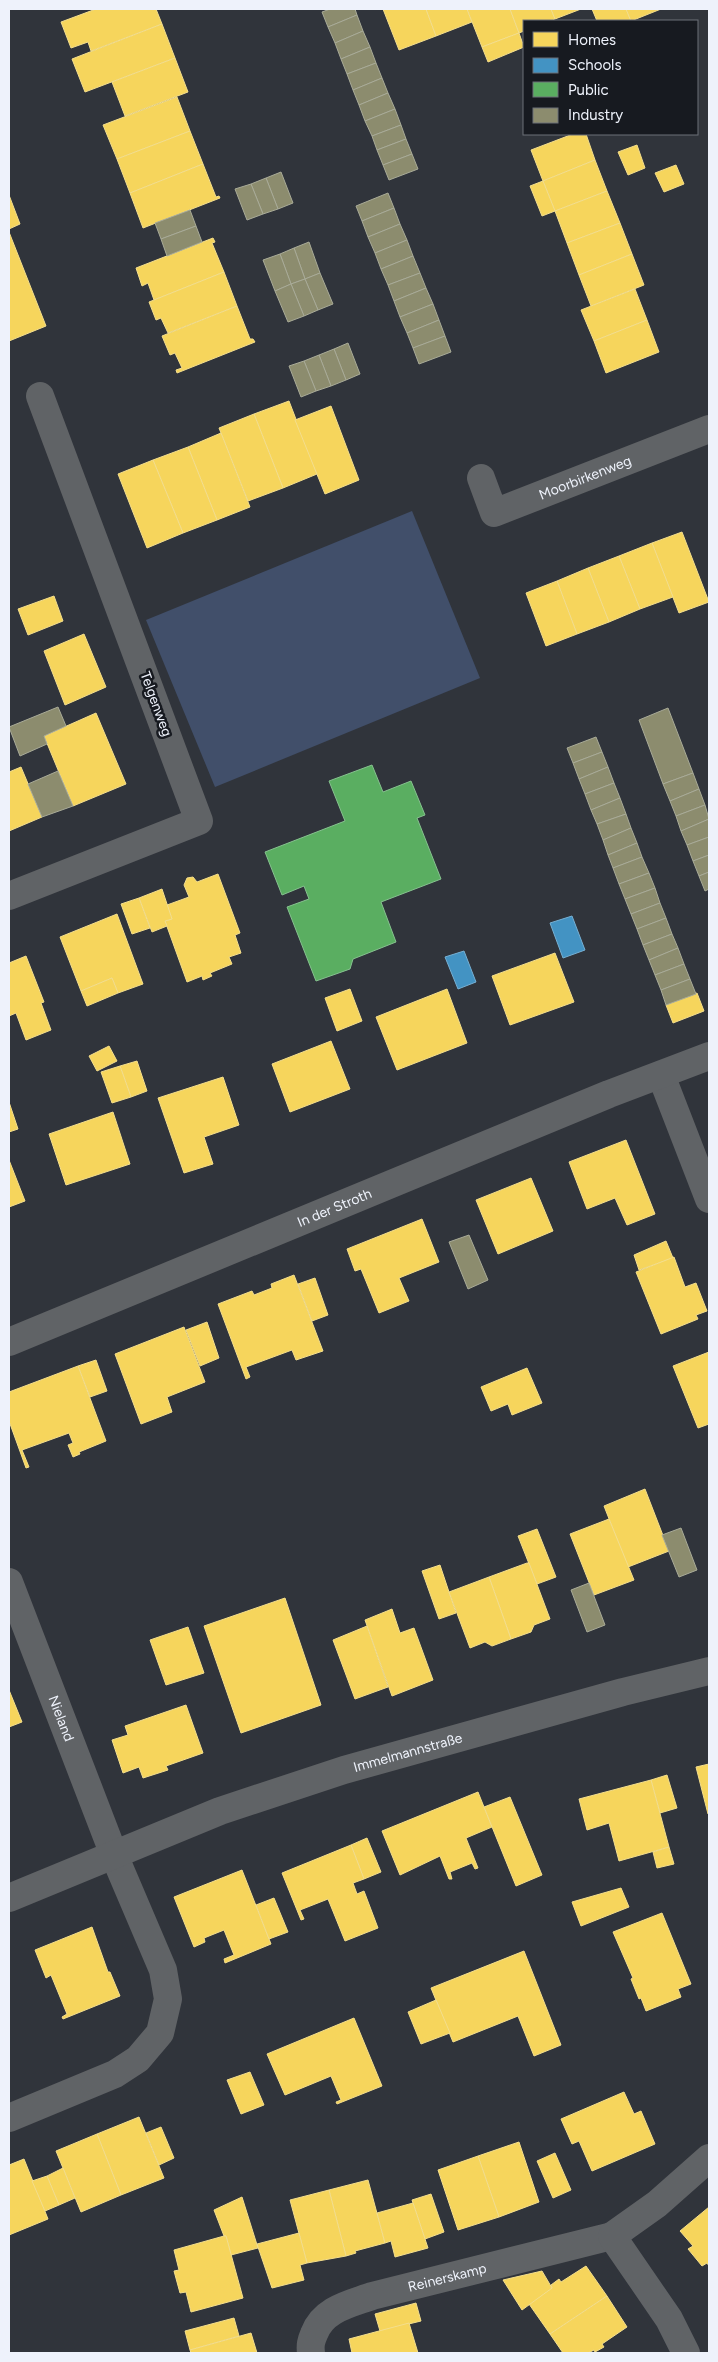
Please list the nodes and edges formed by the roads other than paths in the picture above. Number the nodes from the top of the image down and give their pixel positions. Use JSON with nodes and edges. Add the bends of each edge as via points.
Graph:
{"nodes":[{"id":1,"x":40,"y":396,"type":"dead end"},
{"id":2,"x":709,"y":430,"type":"edge"},
{"id":3,"x":481,"y":478,"type":"dead end"},
{"id":4,"x":9,"y":896,"type":"edge"},
{"id":5,"x":709,"y":1056,"type":"edge"},
{"id":6,"x":661,"y":1075,"type":"junction"},
{"id":7,"x":709,"y":1199,"type":"edge"},
{"id":8,"x":9,"y":1342,"type":"edge"},
{"id":9,"x":9,"y":1582,"type":"edge"},
{"id":10,"x":709,"y":1671,"type":"edge"},
{"id":11,"x":114,"y":1855,"type":"junction"},
{"id":12,"x":9,"y":1898,"type":"edge"},
{"id":13,"x":9,"y":2118,"type":"edge"},
{"id":14,"x":709,"y":2158,"type":"edge"},
{"id":15,"x":612,"y":2236,"type":"junction"},
{"id":16,"x":311,"y":2353,"type":"edge"},
{"id":17,"x":686,"y":2353,"type":"edge"}],
"edges":[{"from":1,"to":4,"type":"street","name":"Telgenweg","via":[[199,821]]},
{"from":2,"to":3,"type":"street","name":"Moorbirkenweg","via":[[494,513]]},
{"from":5,"to":6,"type":"street","name":"In der Stroth"},
{"from":6,"to":7,"type":"street"},
{"from":6,"to":8,"type":"street","name":"In der Stroth"},
{"from":9,"to":11,"type":"street","name":"Nieland"},
{"from":10,"to":11,"type":"street","name":"Immelmannstraße","via":[[344,1770],[220,1810]]},
{"from":11,"to":12,"type":"street","name":"Immelmannstraße"},
{"from":11,"to":13,"type":"street","via":[[163,1970],[168,1999],[160,2033],[138,2059],[115,2074]]},
{"from":14,"to":15,"type":"street","name":"Reinerskamp","via":[[657,2204]]},
{"from":15,"to":16,"type":"street","name":"Reinerskamp","via":[[382,2294],[336,2309],[318,2323],[310,2346]]},
{"from":15,"to":17,"type":"street","via":[[669,2319]]}]}
